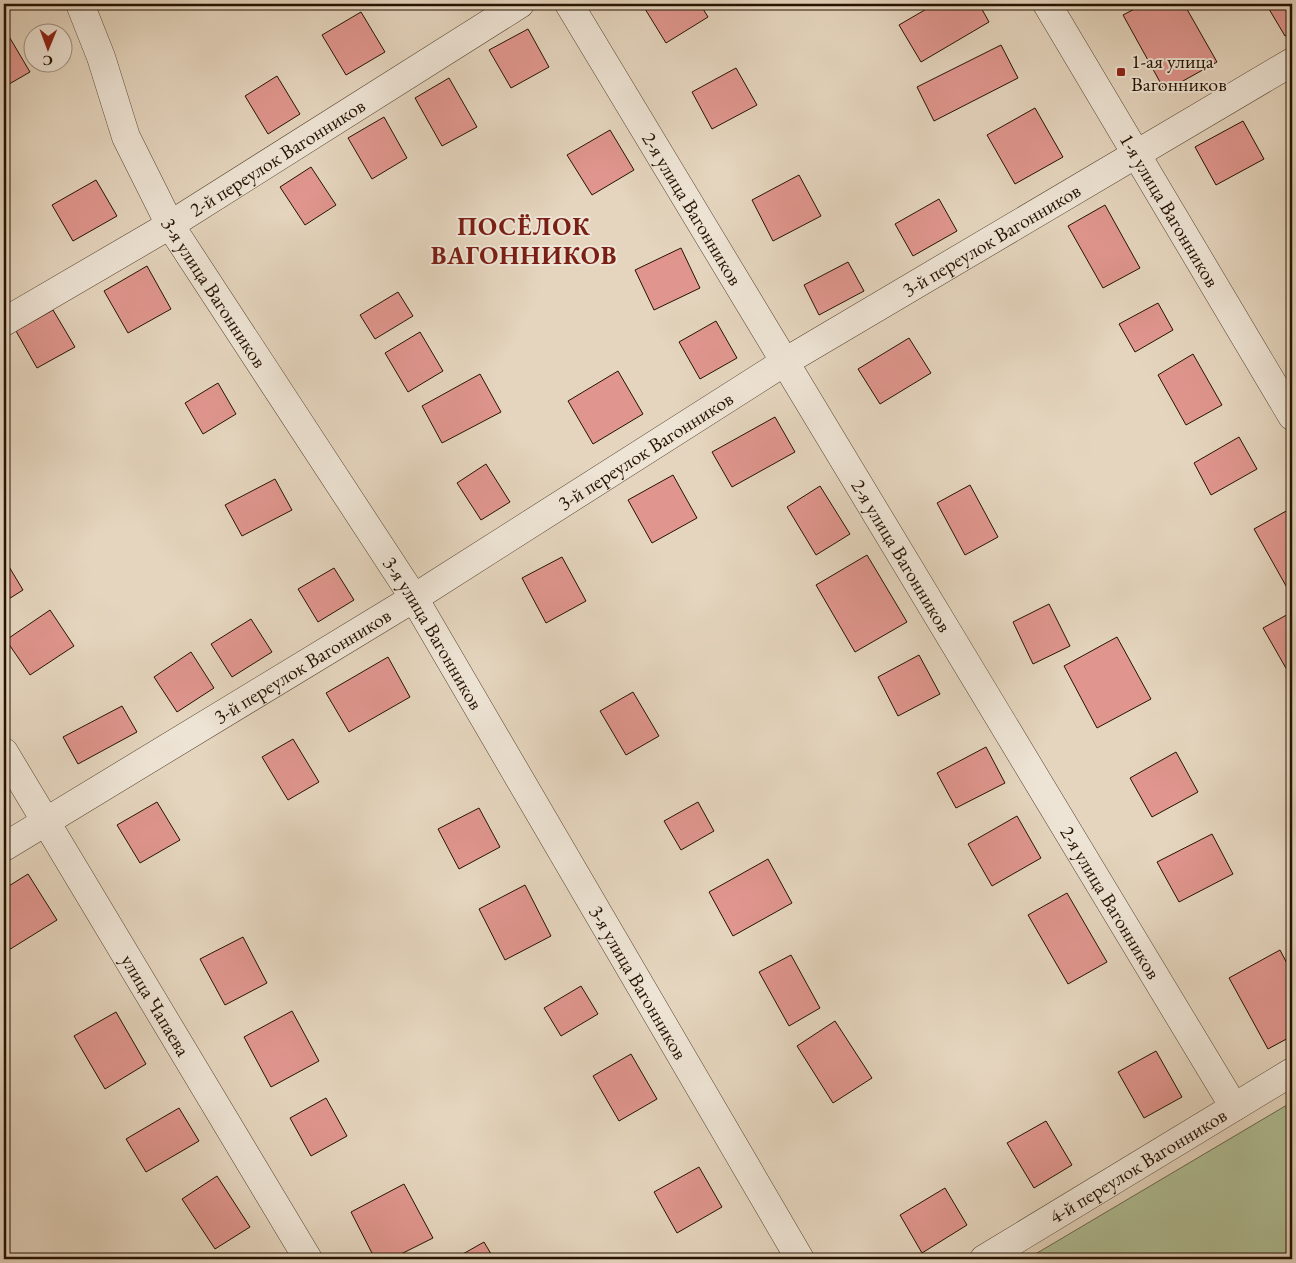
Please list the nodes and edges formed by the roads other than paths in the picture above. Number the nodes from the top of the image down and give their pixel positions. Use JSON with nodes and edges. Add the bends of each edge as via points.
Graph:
{"nodes":[{"id":1,"x":80,"y":4,"type":"edge"},
{"id":2,"x":520,"y":4,"type":"edge"},
{"id":3,"x":568,"y":4,"type":"edge"},
{"id":4,"x":1046,"y":4,"type":"edge"},
{"id":5,"x":1292,"y":62,"type":"edge"},
{"id":6,"x":1136,"y":154,"type":"junction"},
{"id":7,"x":170,"y":225,"type":"junction"},
{"id":8,"x":4,"y":322,"type":"edge"},
{"id":9,"x":784,"y":363,"type":"junction"},
{"id":10,"x":1292,"y":416,"type":"edge"},
{"id":11,"x":414,"y":598,"type":"junction"},
{"id":12,"x":4,"y":752,"type":"edge"},
{"id":13,"x":45,"y":822,"type":"junction"},
{"id":14,"x":4,"y":847,"type":"edge"},
{"id":15,"x":1292,"y":1072,"type":"edge"},
{"id":16,"x":1234,"y":1106,"type":"junction"},
{"id":17,"x":308,"y":1259,"type":"edge"},
{"id":18,"x":800,"y":1259,"type":"edge"},
{"id":19,"x":984,"y":1259,"type":"edge"}],
"edges":[{"from":1,"to":7,"type":"street","name":"3-я улица Вагонников","via":[[101,57],[126,137]]},
{"from":2,"to":7,"type":"street","name":"2-й переулок Вагонников"},
{"from":3,"to":9,"type":"street","name":"2-я улица Вагонников"},
{"from":4,"to":6,"type":"street","name":"1-я улица Вагонников"},
{"from":5,"to":6,"type":"street","name":"3-й переулок Вагонников"},
{"from":6,"to":9,"type":"street","name":"3-й переулок Вагонников"},
{"from":6,"to":10,"type":"street","name":"1-я улица Вагонников"},
{"from":7,"to":8,"type":"street","name":"2-й переулок Вагонников"},
{"from":7,"to":11,"type":"street","name":"3-я улица Вагонников"},
{"from":9,"to":11,"type":"street","name":"3-й переулок Вагонников"},
{"from":9,"to":16,"type":"street","name":"2-я улица Вагонников"},
{"from":11,"to":13,"type":"street","name":"3-й переулок Вагонников"},
{"from":11,"to":18,"type":"street","name":"3-я улица Вагонников"},
{"from":12,"to":13,"type":"street","name":"улица Чапаева"},
{"from":13,"to":14,"type":"street","name":"3-й переулок Вагонников"},
{"from":13,"to":17,"type":"street","name":"улица Чапаева"},
{"from":15,"to":16,"type":"street","name":"4-й переулок Вагонников"},
{"from":16,"to":19,"type":"street","name":"4-й переулок Вагонников"}]}
